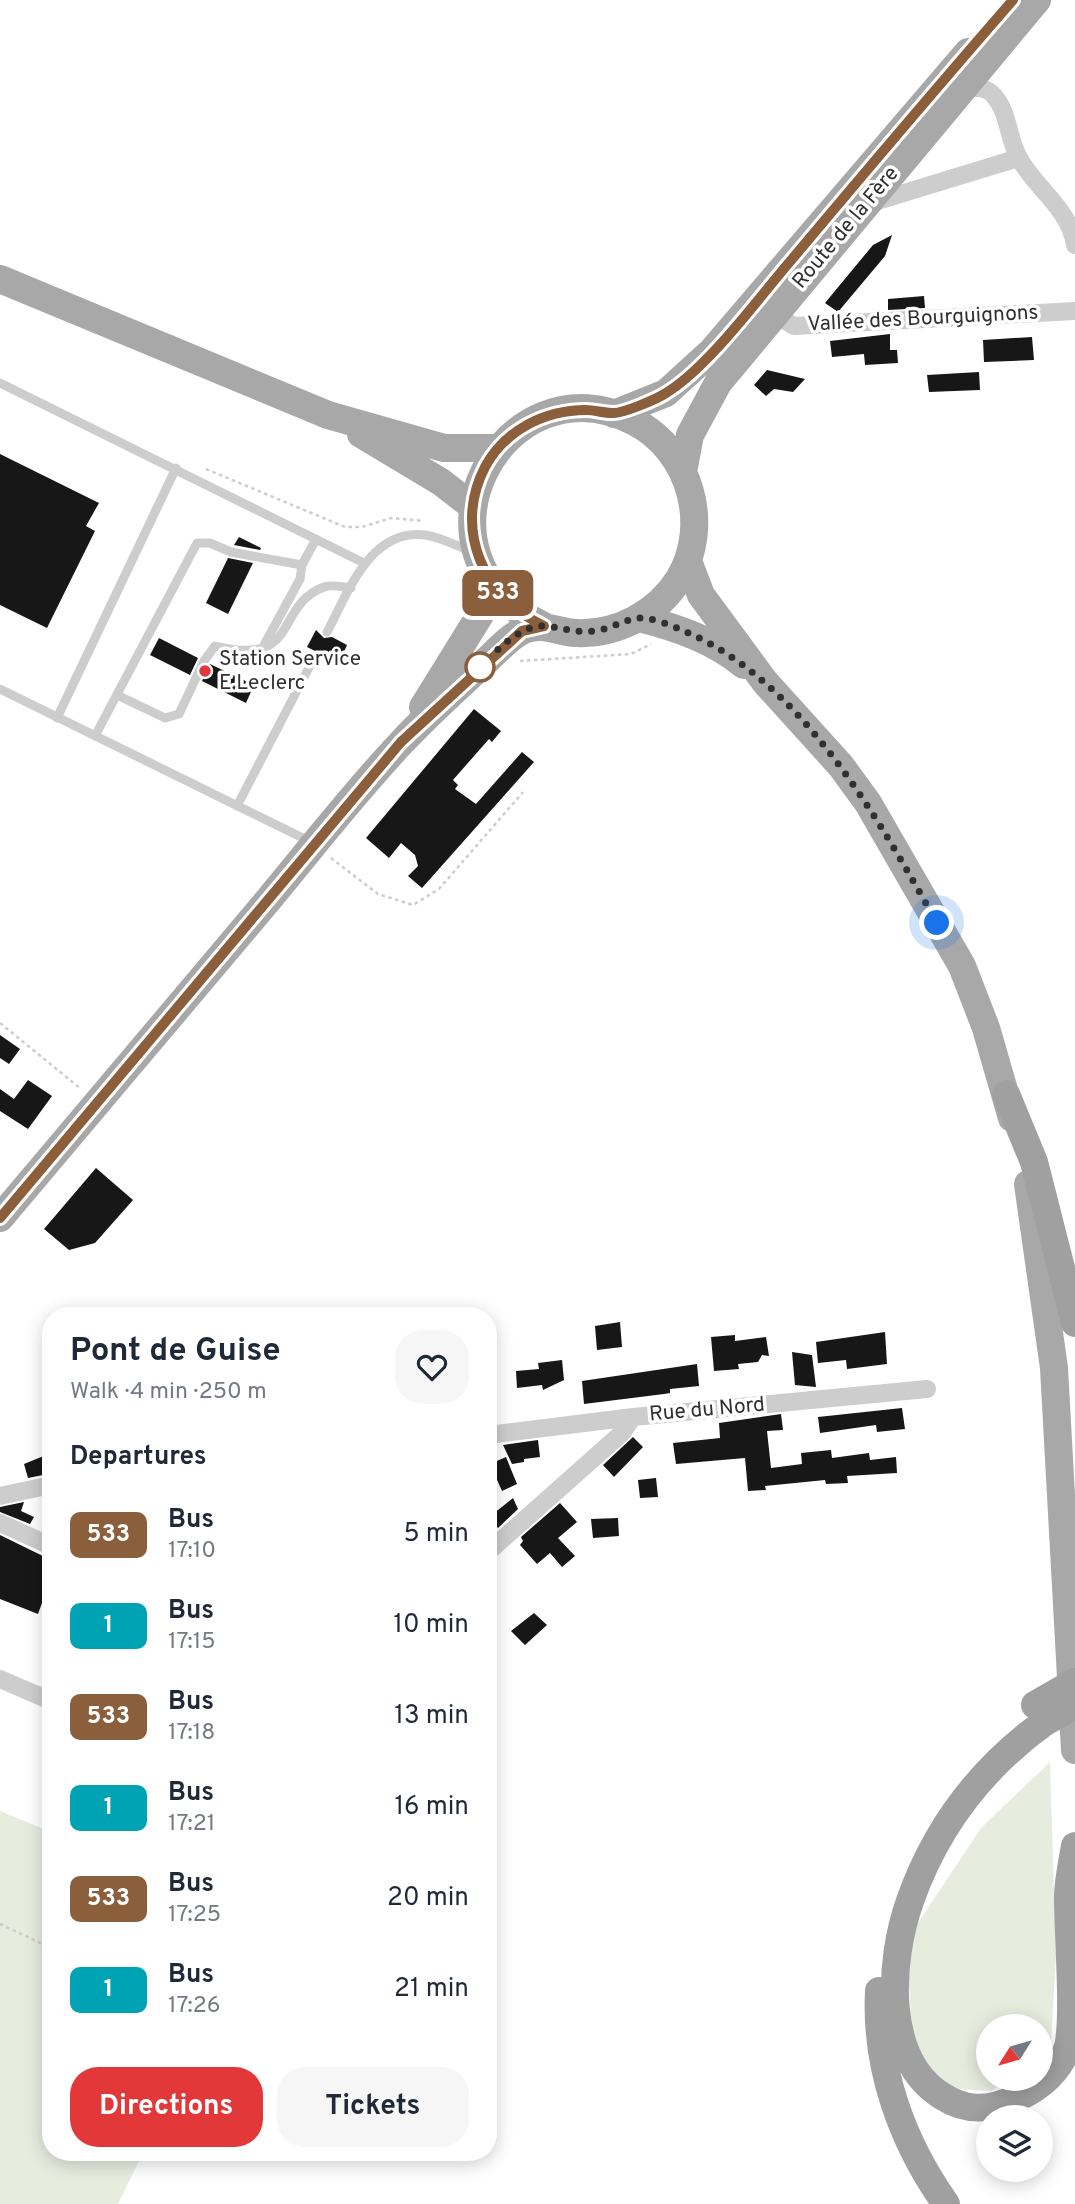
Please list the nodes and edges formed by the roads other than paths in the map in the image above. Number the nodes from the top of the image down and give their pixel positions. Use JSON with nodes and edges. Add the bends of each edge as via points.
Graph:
{"nodes":[{"id":1,"x":1013,"y":0,"type":"edge"},
{"id":2,"x":1037,"y":0,"type":"edge"},
{"id":3,"x":949,"y":89,"type":"junction"},
{"id":4,"x":1018,"y":158,"type":"junction"},
{"id":5,"x":864,"y":206,"type":"junction"},
{"id":6,"x":1075,"y":244,"type":"edge"},
{"id":7,"x":0,"y":279,"type":"edge"},
{"id":8,"x":1075,"y":311,"type":"edge"},
{"id":9,"x":775,"y":315,"type":"junction"},
{"id":10,"x":0,"y":383,"type":"edge"},
{"id":11,"x":614,"y":414,"type":"junction"},
{"id":12,"x":328,"y":415,"type":"junction"},
{"id":13,"x":498,"y":448,"type":"junction"},
{"id":14,"x":176,"y":468,"type":"junction"},
{"id":15,"x":683,"y":472,"type":"junction"},
{"id":16,"x":472,"y":506,"type":"junction"},
{"id":17,"x":316,"y":539,"type":"junction"},
{"id":18,"x":477,"y":554,"type":"junction"},
{"id":19,"x":688,"y":561,"type":"junction"},
{"id":20,"x":364,"y":563,"type":"junction"},
{"id":21,"x":302,"y":565,"type":"junction"},
{"id":22,"x":489,"y":580,"type":"junction"},
{"id":23,"x":351,"y":588,"type":"junction"},
{"id":24,"x":639,"y":618,"type":"junction"},
{"id":25,"x":544,"y":626,"type":"junction"},
{"id":26,"x":327,"y":632,"type":"dead end"},
{"id":27,"x":262,"y":649,"type":"junction"},
{"id":28,"x":315,"y":656,"type":"dead end"},
{"id":29,"x":765,"y":682,"type":"junction"},
{"id":30,"x":0,"y":689,"type":"edge"},
{"id":31,"x":117,"y":695,"type":"junction"},
{"id":32,"x":57,"y":718,"type":"junction"},
{"id":33,"x":95,"y":736,"type":"junction"},
{"id":34,"x":401,"y":742,"type":"junction"},
{"id":35,"x":237,"y":806,"type":"junction"},
{"id":36,"x":315,"y":844,"type":"junction"},
{"id":37,"x":1006,"y":1094,"type":"junction"},
{"id":38,"x":0,"y":1219,"type":"edge"},
{"id":39,"x":1075,"y":1324,"type":"edge"},
{"id":40,"x":927,"y":1389,"type":"dead end"},
{"id":41,"x":633,"y":1417,"type":"junction"},
{"id":42,"x":497,"y":1434,"type":"edge"},
{"id":43,"x":42,"y":1487,"type":"edge"},
{"id":44,"x":0,"y":1496,"type":"edge"},
{"id":45,"x":0,"y":1523,"type":"edge"},
{"id":46,"x":42,"y":1542,"type":"edge"},
{"id":47,"x":497,"y":1544,"type":"edge"},
{"id":48,"x":0,"y":1679,"type":"edge"},
{"id":49,"x":1075,"y":1682,"type":"edge"},
{"id":50,"x":42,"y":1697,"type":"edge"},
{"id":51,"x":1075,"y":1704,"type":"edge"},
{"id":52,"x":1040,"y":1714,"type":"junction"},
{"id":53,"x":1075,"y":1750,"type":"edge"},
{"id":54,"x":1075,"y":1846,"type":"edge"},
{"id":55,"x":946,"y":2204,"type":"edge"}],
"edges":[{"from":1,"to":3,"type":"main road","name":"Route de la Fère"},
{"from":2,"to":3,"type":"main road","name":"Route de la Fère"},
{"from":3,"to":4,"type":"street","via":[[982,88],[995,96]]},
{"from":3,"to":5,"type":"main road","name":"Route de la Fère"},
{"from":3,"to":11,"type":"main road","name":"Route de la Fère","via":[[712,351],[666,393]]},
{"from":4,"to":5,"type":"street"},
{"from":4,"to":6,"type":"street","via":[[1057,206]]},
{"from":5,"to":9,"type":"main road","name":"Route de la Fère"},
{"from":7,"to":12,"type":"main road"},
{"from":8,"to":9,"type":"street","name":"Vallée des Bourguignons","via":[[794,326]]},
{"from":9,"to":15,"type":"main road","name":"Route de la Fère","via":[[702,408],[690,435]]},
{"from":10,"to":14,"type":"lane"},
{"from":11,"to":13,"type":"main road","via":[[564,411],[528,425]]},
{"from":11,"to":15,"type":"main road","via":[[655,435]]},
{"from":12,"to":13,"type":"main road","via":[[444,448]]},
{"from":12,"to":16,"type":"main road","via":[[441,482]]},
{"from":13,"to":16,"type":"main road","via":[[481,476]]},
{"from":14,"to":17,"type":"lane"},
{"from":14,"to":32,"type":"lane"},
{"from":15,"to":19,"type":"main road","via":[[695,516]]},
{"from":16,"to":18,"type":"main road"},
{"from":17,"to":20,"type":"lane"},
{"from":17,"to":21,"type":"lane"},
{"from":18,"to":20,"type":"lane","via":[[444,540],[413,536],[388,543]]},
{"from":18,"to":22,"type":"main road"},
{"from":19,"to":24,"type":"main road","via":[[668,593]]},
{"from":19,"to":29,"type":"main road","via":[[701,595]]},
{"from":20,"to":23,"type":"lane"},
{"from":21,"to":27,"type":"lane","via":[[300,579]]},
{"from":21,"to":31,"type":"lane","via":[[231,552],[210,542],[197,543]]},
{"from":22,"to":25,"type":"main road","via":[[512,607]]},
{"from":22,"to":34,"type":"main road","via":[[468,640]]},
{"from":23,"to":26,"type":"lane"},
{"from":23,"to":27,"type":"lane","via":[[326,586],[311,594],[284,633]]},
{"from":24,"to":25,"type":"main road","via":[[609,630],[576,633]]},
{"from":24,"to":29,"type":"main road","via":[[676,627],[727,652]]},
{"from":25,"to":34,"type":"main road","via":[[514,637]]},
{"from":27,"to":31,"type":"lane","via":[[242,652],[215,646],[179,714],[165,718]]},
{"from":28,"to":35,"type":"lane"},
{"from":29,"to":37,"type":"main road","via":[[868,803],[961,966]]},
{"from":30,"to":32,"type":"lane"},
{"from":31,"to":33,"type":"lane"},
{"from":32,"to":33,"type":"lane"},
{"from":33,"to":35,"type":"lane"},
{"from":34,"to":36,"type":"main road"},
{"from":35,"to":36,"type":"lane"},
{"from":36,"to":38,"type":"main road"},
{"from":37,"to":39,"type":"highway","via":[[1034,1161]]},
{"from":37,"to":53,"type":"main road","via":[[1033,1210],[1054,1368]]},
{"from":40,"to":41,"type":"street","name":"Rue du Nord"},
{"from":41,"to":42,"type":"street","name":"Rue du Nord"},
{"from":41,"to":47,"type":"street","via":[[622,1433]]},
{"from":43,"to":44,"type":"street"},
{"from":45,"to":46,"type":"street"},
{"from":48,"to":50,"type":"street"},
{"from":49,"to":52,"type":"highway","bridge":true},
{"from":51,"to":52,"type":"highway","bridge":true},
{"from":52,"to":54,"type":"highway","via":[[962,1800],[932,1850],[909,1904],[897,1965],[898,2022],[910,2064],[921,2080],[953,2103],[978,2108],[1019,2097],[1055,2070],[1068,2047],[1068,1895]]},
{"from":52,"to":55,"type":"highway","via":[[983,1748],[936,1804],[904,1865],[887,1914],[879,2000],[883,2061],[917,2161]]}]}
